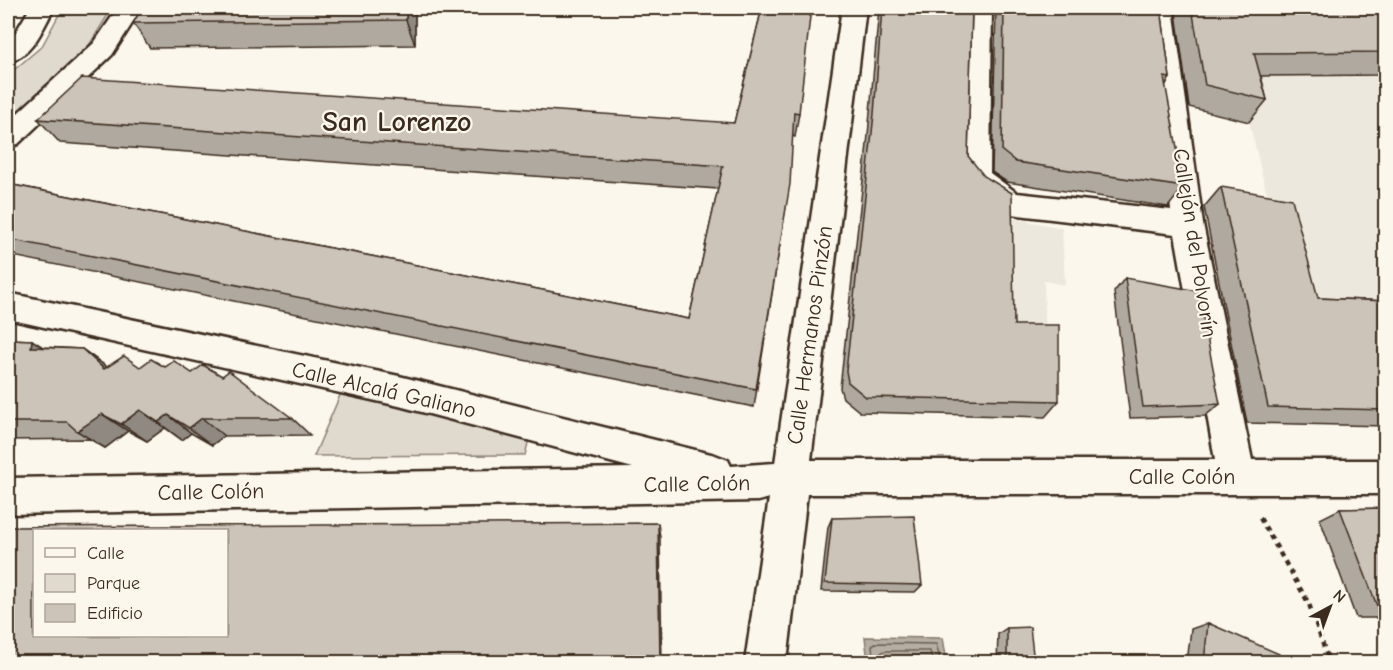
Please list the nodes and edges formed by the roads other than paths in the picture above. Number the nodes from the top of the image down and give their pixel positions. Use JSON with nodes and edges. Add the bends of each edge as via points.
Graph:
{"nodes":[{"id":1,"x":42,"y":8,"type":"edge"},
{"id":2,"x":130,"y":8,"type":"edge"},
{"id":3,"x":854,"y":8,"type":"edge"},
{"id":4,"x":981,"y":8,"type":"edge"},
{"id":5,"x":1161,"y":8,"type":"edge"},
{"id":6,"x":8,"y":54,"type":"edge"},
{"id":7,"x":8,"y":137,"type":"edge"},
{"id":8,"x":1188,"y":224,"type":"junction"},
{"id":9,"x":8,"y":306,"type":"edge"},
{"id":10,"x":1237,"y":477,"type":"junction"},
{"id":11,"x":1386,"y":477,"type":"edge"},
{"id":12,"x":1346,"y":478,"type":"junction"},
{"id":13,"x":775,"y":480,"type":"junction"},
{"id":14,"x":1386,"y":494,"type":"edge"},
{"id":15,"x":8,"y":496,"type":"edge"},
{"id":16,"x":766,"y":663,"type":"edge"}],
"edges":[{"from":1,"to":6,"type":"street","via":[[23,40]]},
{"from":2,"to":7,"type":"street","via":[[103,49]]},
{"from":3,"to":13,"type":"street","name":"Calle Hermanos Pinzón"},
{"from":4,"to":8,"type":"street","via":[[976,177],[1010,203]]},
{"from":5,"to":8,"type":"street","name":"Callejón del Polvorín"},
{"from":8,"to":10,"type":"street","name":"Callejón del Polvorín"},
{"from":9,"to":13,"type":"street","name":"Calle Alcalá Galiano","via":[[399,391]]},
{"from":10,"to":12,"type":"street","name":"Calle Colón"},
{"from":10,"to":13,"type":"street","name":"Calle Colón"},
{"from":11,"to":12,"type":"street","name":"Calle Colón"},
{"from":12,"to":14,"type":"street"},
{"from":13,"to":15,"type":"street","name":"Calle Colón"},
{"from":13,"to":16,"type":"street","name":"Calle Hermanos Pinzón"}]}
